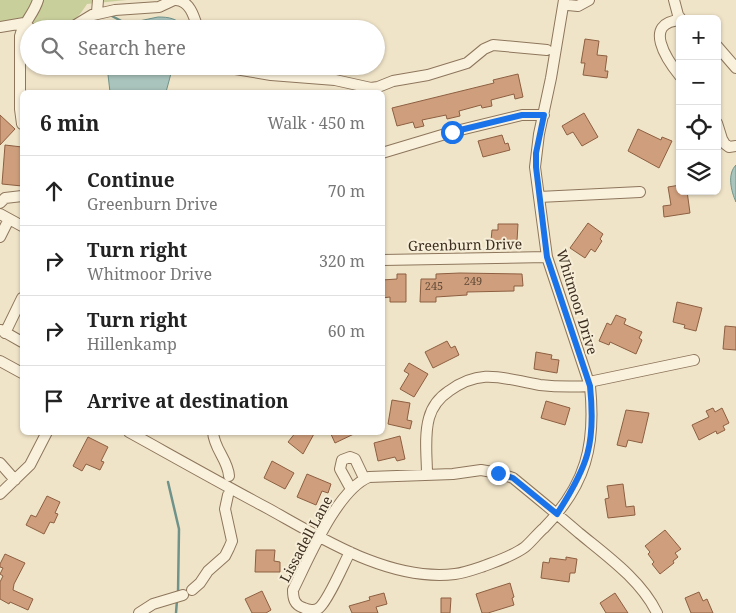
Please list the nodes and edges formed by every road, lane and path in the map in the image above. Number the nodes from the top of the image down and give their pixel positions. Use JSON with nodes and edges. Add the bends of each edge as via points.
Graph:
{"nodes":[{"id":1,"x":38,"y":0,"type":"edge"},
{"id":2,"x":98,"y":0,"type":"edge"},
{"id":3,"x":175,"y":0,"type":"edge"},
{"id":4,"x":589,"y":0,"type":"edge"},
{"id":5,"x":674,"y":0,"type":"edge"},
{"id":6,"x":566,"y":3,"type":"edge"},
{"id":7,"x":678,"y":15,"type":"edge"},
{"id":8,"x":30,"y":20,"type":"edge"},
{"id":9,"x":88,"y":20,"type":"edge"},
{"id":10,"x":90,"y":20,"type":"edge"},
{"id":11,"x":195,"y":20,"type":"edge"},
{"id":12,"x":676,"y":20,"type":"edge"},
{"id":13,"x":20,"y":26,"type":"edge"},
{"id":14,"x":0,"y":27,"type":"edge"},
{"id":15,"x":20,"y":36,"type":"edge"},
{"id":16,"x":547,"y":50,"type":"dead end"},
{"id":17,"x":721,"y":51,"type":"edge"},
{"id":18,"x":736,"y":68,"type":"edge"},
{"id":19,"x":676,"y":70,"type":"edge"},
{"id":20,"x":20,"y":75,"type":"edge"},
{"id":21,"x":20,"y":75,"type":"edge"},
{"id":22,"x":271,"y":75,"type":"edge"},
{"id":23,"x":20,"y":90,"type":"edge"},
{"id":24,"x":20,"y":90,"type":"edge"},
{"id":25,"x":20,"y":109,"type":"edge"},
{"id":26,"x":544,"y":115,"type":"junction"},
{"id":27,"x":721,"y":135,"type":"edge"},
{"id":28,"x":736,"y":146,"type":"edge"},
{"id":29,"x":385,"y":152,"type":"edge"},
{"id":30,"x":640,"y":192,"type":"dead end"},
{"id":31,"x":20,"y":196,"type":"edge"},
{"id":32,"x":539,"y":197,"type":"junction"},
{"id":33,"x":0,"y":203,"type":"edge"},
{"id":34,"x":5,"y":217,"type":"edge"},
{"id":35,"x":20,"y":225,"type":"edge"},
{"id":36,"x":0,"y":237,"type":"edge"},
{"id":37,"x":547,"y":257,"type":"junction"},
{"id":38,"x":385,"y":260,"type":"edge"},
{"id":39,"x":20,"y":301,"type":"edge"},
{"id":40,"x":3,"y":331,"type":"edge"},
{"id":41,"x":20,"y":341,"type":"edge"},
{"id":42,"x":694,"y":360,"type":"dead end"},
{"id":43,"x":0,"y":361,"type":"edge"},
{"id":44,"x":20,"y":372,"type":"edge"},
{"id":45,"x":589,"y":384,"type":"junction"},
{"id":46,"x":45,"y":435,"type":"edge"},
{"id":47,"x":134,"y":435,"type":"edge"},
{"id":48,"x":213,"y":435,"type":"edge"},
{"id":49,"x":0,"y":463,"type":"edge"},
{"id":50,"x":426,"y":475,"type":"junction"},
{"id":51,"x":229,"y":476,"type":"dead end"},
{"id":52,"x":364,"y":478,"type":"junction"},
{"id":53,"x":16,"y":480,"type":"junction"},
{"id":54,"x":350,"y":489,"type":"junction"},
{"id":55,"x":0,"y":494,"type":"edge"},
{"id":56,"x":228,"y":495,"type":"dead end"},
{"id":57,"x":557,"y":514,"type":"junction"},
{"id":58,"x":320,"y":537,"type":"junction"},
{"id":59,"x":350,"y":552,"type":"junction"},
{"id":60,"x":192,"y":590,"type":"dead end"},
{"id":61,"x":182,"y":595,"type":"dead end"},
{"id":62,"x":139,"y":613,"type":"edge"},
{"id":63,"x":657,"y":613,"type":"edge"}],
"edges":[{"from":1,"to":8,"type":"street"},
{"from":2,"to":9,"type":"street","via":[[97,12]]},
{"from":3,"to":10,"type":"street","via":[[152,9],[115,10]]},
{"from":3,"to":11,"type":"street","via":[[182,1],[191,10]]},
{"from":4,"to":6,"type":"street","via":[[578,6]]},
{"from":5,"to":7,"type":"street"},
{"from":6,"to":26,"type":"street","name":"Whitmoor Drive"},
{"from":12,"to":19,"type":"street","via":[[663,26],[660,36],[662,48]]},
{"from":13,"to":14,"type":"street"},
{"from":15,"to":21,"type":"street"},
{"from":16,"to":22,"type":"street","via":[[493,45],[467,63],[371,88],[335,80]]},
{"from":17,"to":18,"type":"street"},
{"from":20,"to":24,"type":"street"},
{"from":23,"to":25,"type":"street"},
{"from":26,"to":29,"type":"street","via":[[522,115]]},
{"from":26,"to":32,"type":"street","name":"Whitmoor Drive","via":[[536,153]]},
{"from":27,"to":28,"type":"street","via":[[724,144]]},
{"from":30,"to":32,"type":"street"},
{"from":31,"to":33,"type":"street","via":[[5,198]]},
{"from":32,"to":37,"type":"street","name":"Whitmoor Drive"},
{"from":34,"to":35,"type":"street"},
{"from":34,"to":36,"type":"street"},
{"from":37,"to":38,"type":"street","name":"Greenburn Drive"},
{"from":37,"to":45,"type":"street","name":"Whitmoor Drive"},
{"from":39,"to":40,"type":"street"},
{"from":40,"to":41,"type":"street"},
{"from":42,"to":45,"type":"street"},
{"from":43,"to":44,"type":"street"},
{"from":45,"to":50,"type":"street","via":[[567,388],[500,377],[477,377],[459,384],[440,397],[429,417]]},
{"from":45,"to":57,"type":"street","name":"Whitmoor Drive","via":[[592,407],[588,454]]},
{"from":46,"to":53,"type":"street","via":[[30,465]]},
{"from":47,"to":58,"type":"street","name":"Whitmoor Drive"},
{"from":48,"to":51,"type":"street"},
{"from":49,"to":53,"type":"street"},
{"from":50,"to":52,"type":"street"},
{"from":50,"to":57,"type":"street","via":[[480,470],[498,473],[513,478]]},
{"from":52,"to":54,"type":"street","name":"Lissadell Lane"},
{"from":52,"to":54,"type":"street","name":"Lissadell Lane","via":[[355,459],[342,460],[340,470]]},
{"from":53,"to":55,"type":"street"},
{"from":54,"to":58,"type":"street","name":"Lissadell Lane"},
{"from":56,"to":60,"type":"street","via":[[225,509],[232,541],[230,548]]},
{"from":57,"to":59,"type":"street","name":"Whitmoor Drive","via":[[524,547],[502,559],[456,574],[410,573]]},
{"from":57,"to":63,"type":"street","via":[[620,568],[644,592]]},
{"from":58,"to":59,"type":"street","name":"Whitmoor Drive"},
{"from":58,"to":59,"type":"street","name":"Lissadell Lane","via":[[294,590],[296,604],[303,608],[319,608]]},
{"from":61,"to":62,"type":"street","via":[[153,604]]}]}
